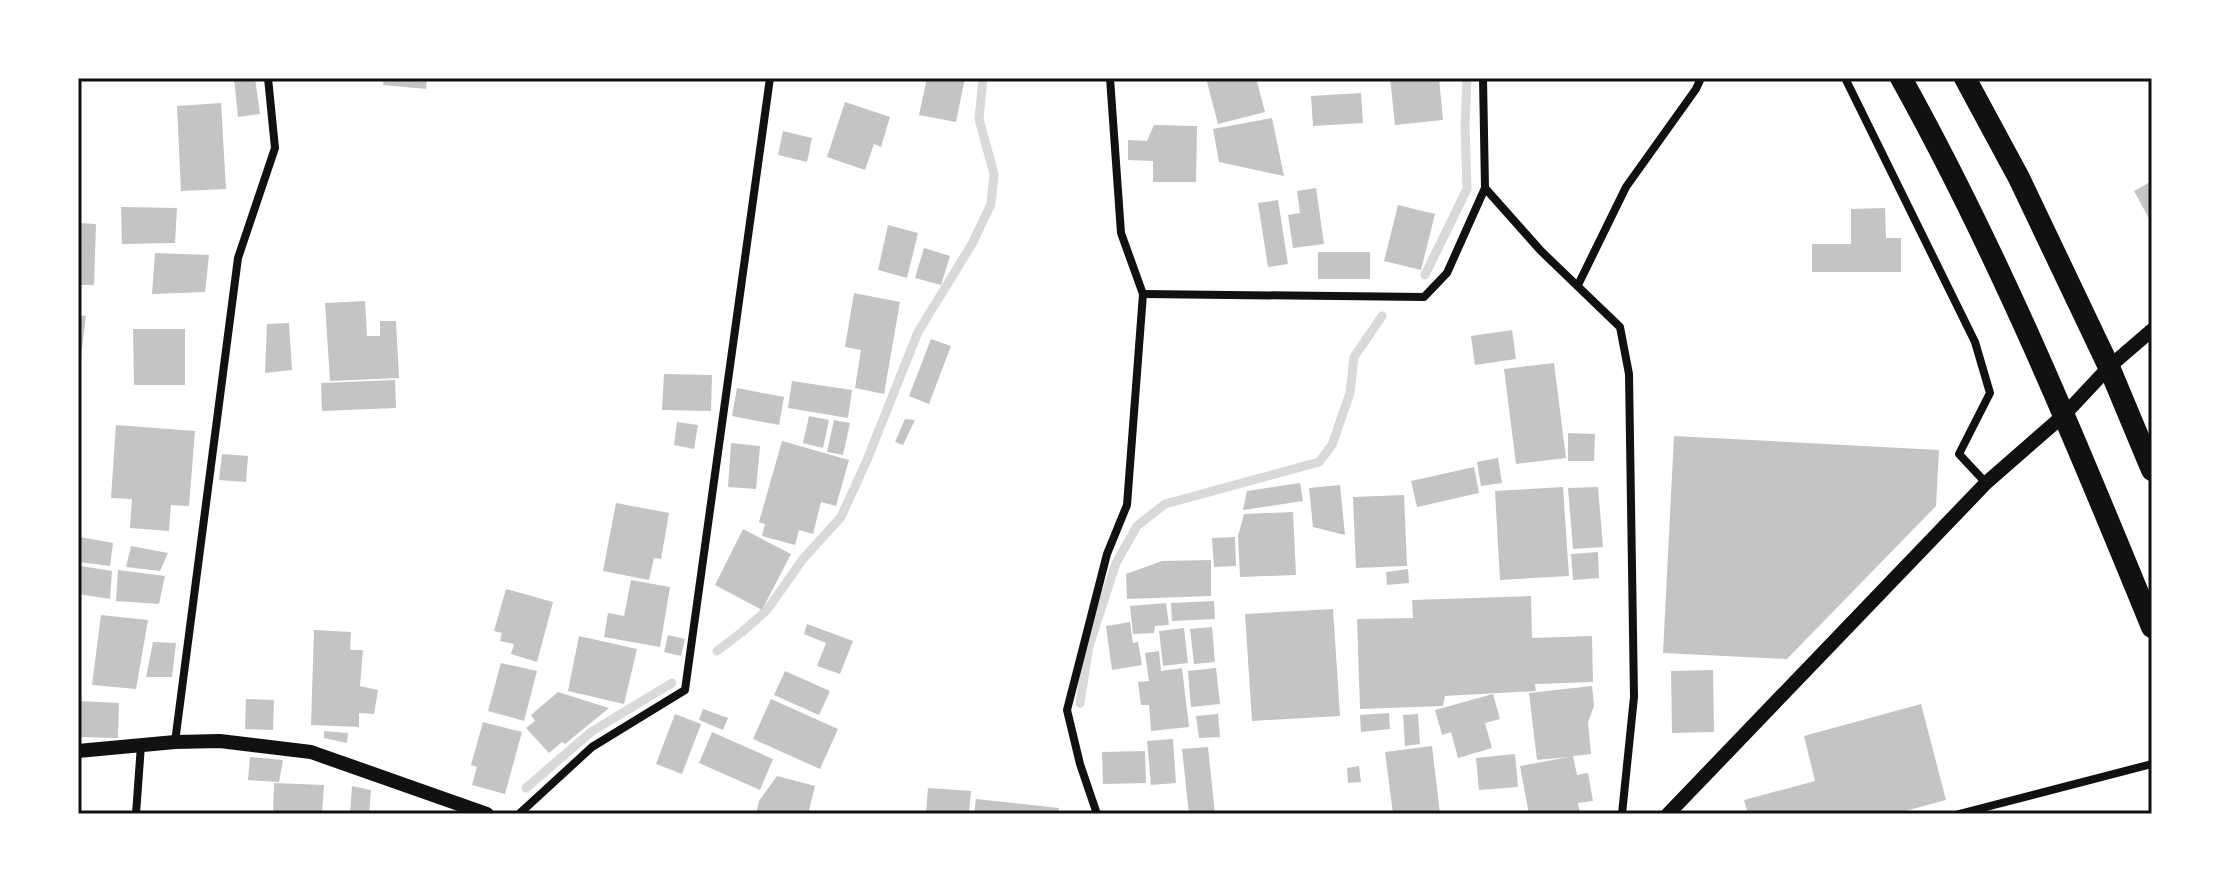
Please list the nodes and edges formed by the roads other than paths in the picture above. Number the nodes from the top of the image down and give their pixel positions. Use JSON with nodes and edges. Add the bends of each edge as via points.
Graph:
{"nodes":[{"id":1,"x":268,"y":78,"type":"edge"},
{"id":2,"x":770,"y":78,"type":"edge"},
{"id":3,"x":1110,"y":78,"type":"edge"},
{"id":4,"x":1483,"y":78,"type":"edge"},
{"id":5,"x":1701,"y":78,"type":"edge"},
{"id":6,"x":1845,"y":78,"type":"edge"},
{"id":7,"x":1901,"y":78,"type":"edge"},
{"id":8,"x":1965,"y":78,"type":"edge"},
{"id":9,"x":1485,"y":188,"type":"junction"},
{"id":10,"x":1578,"y":285,"type":"junction"},
{"id":11,"x":1143,"y":294,"type":"junction"},
{"id":12,"x":2152,"y":330,"type":"edge"},
{"id":13,"x":2109,"y":367,"type":"junction"},
{"id":14,"x":2065,"y":414,"type":"junction"},
{"id":15,"x":2152,"y":470,"type":"edge"},
{"id":16,"x":1986,"y":483,"type":"junction"},
{"id":17,"x":2152,"y":627,"type":"edge"},
{"id":18,"x":175,"y":742,"type":"junction"},
{"id":19,"x":141,"y":745,"type":"junction"},
{"id":20,"x":78,"y":751,"type":"edge"},
{"id":21,"x":2152,"y":764,"type":"edge"},
{"id":22,"x":136,"y":814,"type":"edge"},
{"id":23,"x":487,"y":814,"type":"edge"},
{"id":24,"x":519,"y":814,"type":"edge"},
{"id":25,"x":1097,"y":814,"type":"edge"},
{"id":26,"x":1622,"y":814,"type":"edge"},
{"id":27,"x":1668,"y":814,"type":"edge"},
{"id":28,"x":1959,"y":814,"type":"edge"}],
"edges":[{"from":1,"to":18,"type":"street","via":[[275,148],[238,258]]},
{"from":2,"to":24,"type":"street","via":[[685,690],[592,747]]},
{"from":3,"to":11,"type":"street","via":[[1121,233]]},
{"from":4,"to":9,"type":"street"},
{"from":5,"to":10,"type":"street","via":[[1626,187]]},
{"from":6,"to":16,"type":"street","via":[[1975,342],[1990,393],[1959,454]]},
{"from":7,"to":14,"type":"highway","via":[[1941,149]]},
{"from":8,"to":13,"type":"highway"},
{"from":9,"to":10,"type":"street"},
{"from":9,"to":11,"type":"street","via":[[1447,273],[1424,297]]},
{"from":10,"to":26,"type":"street","via":[[1620,327],[1629,374],[1634,697]]},
{"from":11,"to":25,"type":"street","via":[[1127,505],[1107,554],[1067,710]]},
{"from":12,"to":13,"type":"street"},
{"from":13,"to":14,"type":"street"},
{"from":13,"to":15,"type":"highway"},
{"from":14,"to":16,"type":"street"},
{"from":14,"to":17,"type":"highway"},
{"from":16,"to":27,"type":"street"},
{"from":18,"to":19,"type":"street"},
{"from":18,"to":23,"type":"street","via":[[220,741],[311,752]]},
{"from":19,"to":20,"type":"street"},
{"from":19,"to":22,"type":"street"},
{"from":21,"to":28,"type":"street"}]}
